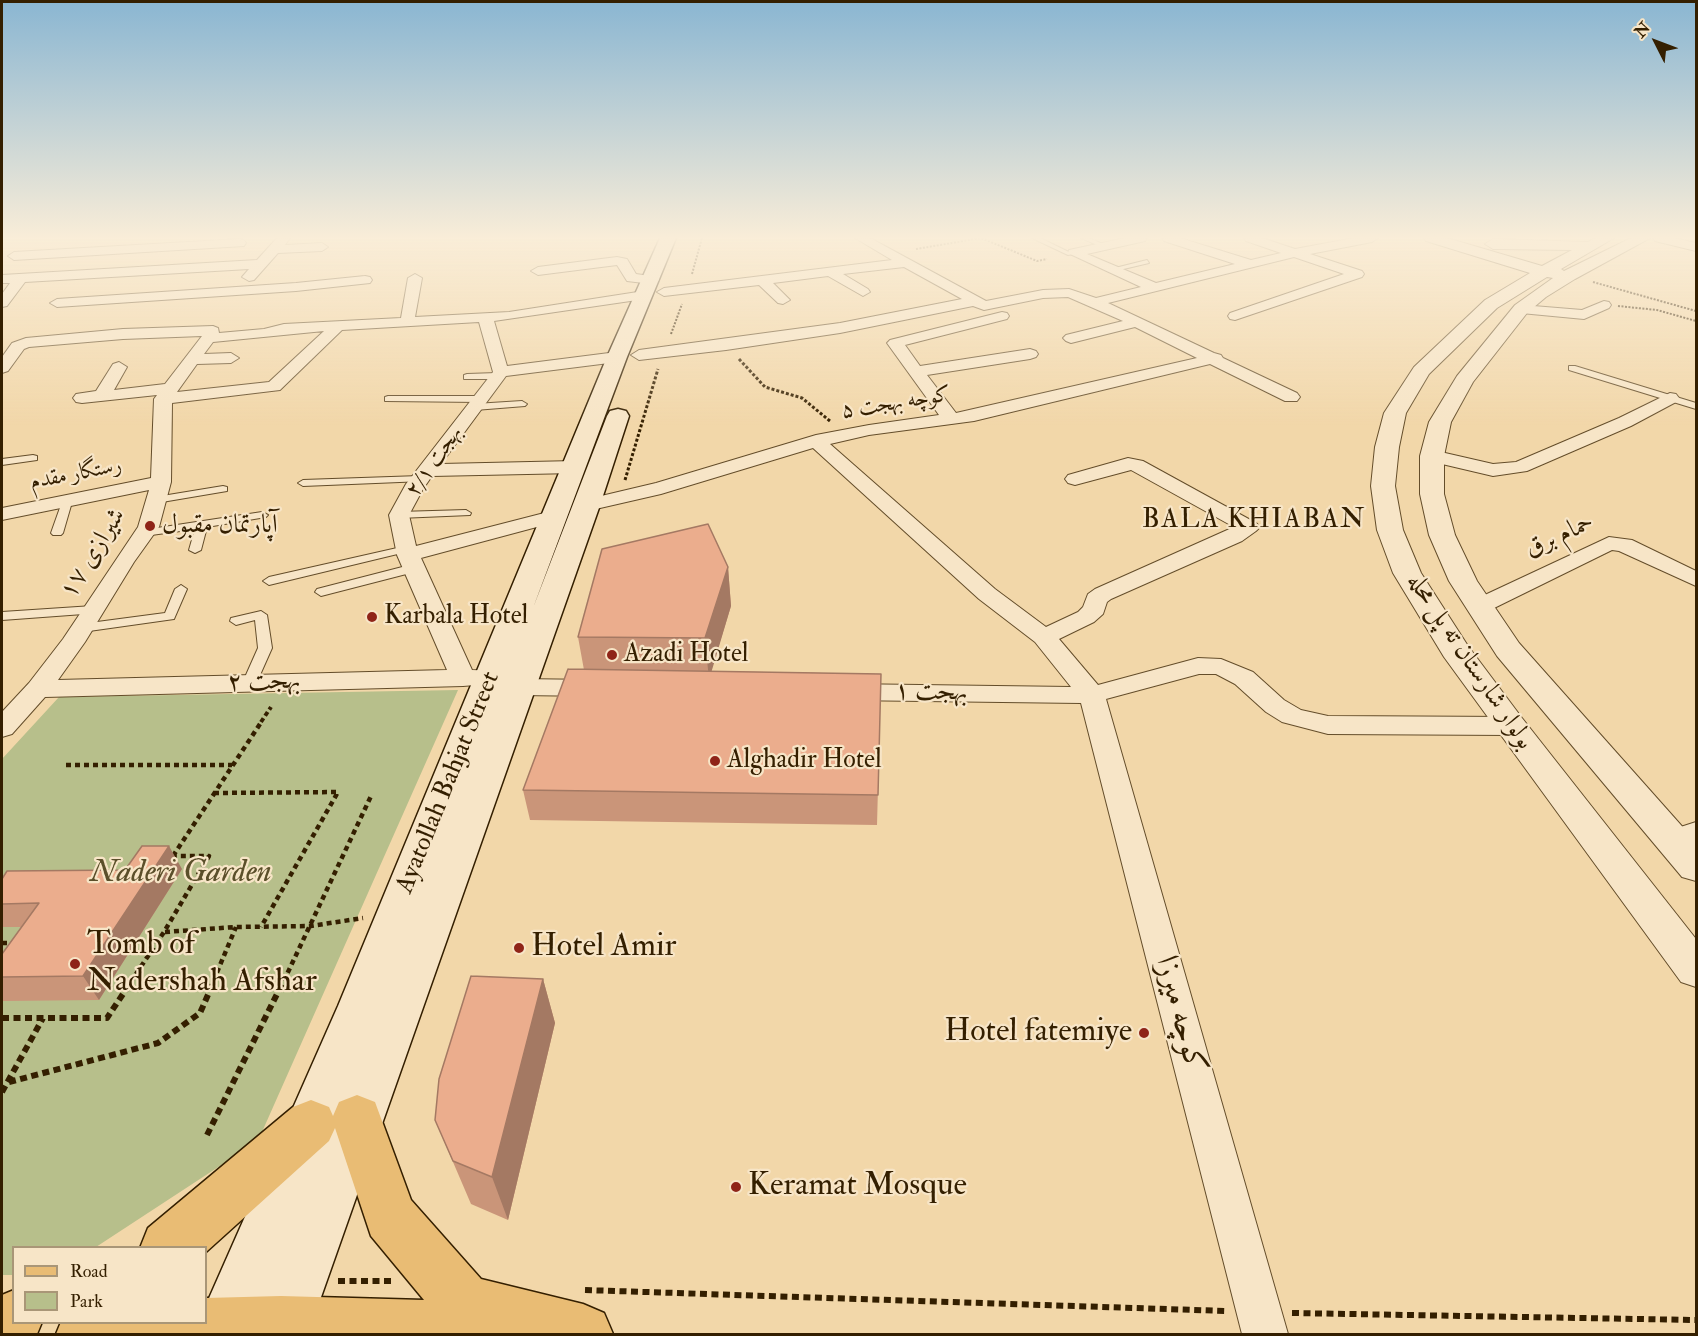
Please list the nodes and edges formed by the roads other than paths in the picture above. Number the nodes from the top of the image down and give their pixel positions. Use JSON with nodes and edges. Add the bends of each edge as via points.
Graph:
{"nodes":[{"id":1,"x":91,"y":300,"type":"edge"},
{"id":2,"x":153,"y":300,"type":"edge"},
{"id":3,"x":409,"y":300,"type":"edge"},
{"id":4,"x":451,"y":300,"type":"edge"},
{"id":5,"x":580,"y":300,"type":"edge"},
{"id":6,"x":649,"y":300,"type":"edge"},
{"id":7,"x":975,"y":300,"type":"edge"},
{"id":8,"x":999,"y":300,"type":"edge"},
{"id":9,"x":1089,"y":300,"type":"edge"},
{"id":10,"x":1102,"y":300,"type":"edge"},
{"id":11,"x":1280,"y":300,"type":"edge"},
{"id":12,"x":1095,"y":302,"type":"junction"},
{"id":13,"x":1513,"y":302,"type":"junction"},
{"id":14,"x":57,"y":303,"type":"dead end"},
{"id":15,"x":980,"y":303,"type":"junction"},
{"id":16,"x":1604,"y":305,"type":"road end"},
{"id":17,"x":1235,"y":316,"type":"dead end"},
{"id":18,"x":485,"y":317,"type":"junction"},
{"id":19,"x":448,"y":320,"type":"junction"},
{"id":20,"x":1138,"y":322,"type":"junction"},
{"id":21,"x":403,"y":323,"type":"junction"},
{"id":22,"x":338,"y":326,"type":"junction"},
{"id":23,"x":123,"y":334,"type":"junction"},
{"id":24,"x":209,"y":338,"type":"junction"},
{"id":25,"x":1071,"y":338,"type":"dead end"},
{"id":26,"x":389,"y":343,"type":"dead end"},
{"id":27,"x":1030,"y":354,"type":"dead end"},
{"id":28,"x":628,"y":356,"type":"junction"},
{"id":29,"x":231,"y":358,"type":"dead end"},
{"id":30,"x":1215,"y":358,"type":"junction"},
{"id":31,"x":193,"y":360,"type":"junction"},
{"id":32,"x":118,"y":367,"type":"dead end"},
{"id":33,"x":2,"y":368,"type":"edge"},
{"id":34,"x":1572,"y":368,"type":"dead end"},
{"id":35,"x":915,"y":372,"type":"junction"},
{"id":36,"x":499,"y":374,"type":"junction"},
{"id":37,"x":467,"y":377,"type":"dead end"},
{"id":38,"x":1292,"y":397,"type":"dead end"},
{"id":39,"x":82,"y":398,"type":"dead end"},
{"id":40,"x":166,"y":398,"type":"junction"},
{"id":41,"x":1670,"y":398,"type":"junction"},
{"id":42,"x":388,"y":399,"type":"dead end"},
{"id":43,"x":477,"y":403,"type":"junction"},
{"id":44,"x":99,"y":404,"type":"junction"},
{"id":45,"x":522,"y":404,"type":"dead end"},
{"id":46,"x":1696,"y":406,"type":"edge"},
{"id":47,"x":951,"y":419,"type":"junction"},
{"id":48,"x":816,"y":441,"type":"junction"},
{"id":49,"x":1432,"y":456,"type":"junction"},
{"id":50,"x":33,"y":458,"type":"dead end"},
{"id":51,"x":2,"y":462,"type":"edge"},
{"id":52,"x":575,"y":467,"type":"junction"},
{"id":53,"x":423,"y":475,"type":"junction"},
{"id":54,"x":1075,"y":478,"type":"dead end"},
{"id":55,"x":303,"y":483,"type":"dead end"},
{"id":56,"x":223,"y":489,"type":"dead end"},
{"id":57,"x":158,"y":491,"type":"junction"},
{"id":58,"x":67,"y":502,"type":"junction"},
{"id":59,"x":572,"y":511,"type":"junction"},
{"id":60,"x":465,"y":513,"type":"dead end"},
{"id":61,"x":2,"y":514,"type":"edge"},
{"id":62,"x":262,"y":515,"type":"dead end"},
{"id":63,"x":399,"y":515,"type":"junction"},
{"id":64,"x":202,"y":524,"type":"junction"},
{"id":65,"x":57,"y":533,"type":"dead end"},
{"id":66,"x":144,"y":533,"type":"junction"},
{"id":67,"x":195,"y":550,"type":"dead end"},
{"id":68,"x":409,"y":558,"type":"junction"},
{"id":69,"x":1696,"y":579,"type":"edge"},
{"id":70,"x":268,"y":581,"type":"dead end"},
{"id":71,"x":181,"y":589,"type":"dead end"},
{"id":72,"x":321,"y":592,"type":"dead end"},
{"id":73,"x":1480,"y":606,"type":"junction"},
{"id":74,"x":2,"y":616,"type":"edge"},
{"id":75,"x":87,"y":619,"type":"junction"},
{"id":76,"x":236,"y":621,"type":"dead end"},
{"id":77,"x":1044,"y":637,"type":"junction"},
{"id":78,"x":490,"y":681,"type":"junction"},
{"id":79,"x":249,"y":684,"type":"junction"},
{"id":80,"x":614,"y":688,"type":"edge"},
{"id":81,"x":38,"y":689,"type":"junction"},
{"id":82,"x":817,"y":691,"type":"edge"},
{"id":83,"x":1092,"y":695,"type":"junction"},
{"id":84,"x":4,"y":723,"type":"edge"},
{"id":85,"x":1510,"y":726,"type":"junction"},
{"id":86,"x":1685,"y":837,"type":"edge"},
{"id":87,"x":1696,"y":867,"type":"edge"},
{"id":88,"x":1696,"y":970,"type":"edge"},
{"id":89,"x":334,"y":1121,"type":"junction"},
{"id":90,"x":171,"y":1246,"type":"edge"},
{"id":91,"x":571,"y":1320,"type":"edge"},
{"id":92,"x":1262,"y":1323,"type":"edge"},
{"id":93,"x":247,"y":1331,"type":"edge"},
{"id":94,"x":86,"y":1335,"type":"edge"}],
"edges":[{"from":1,"to":14,"type":"street"},
{"from":2,"to":23,"type":"street"},
{"from":3,"to":21,"type":"street"},
{"from":4,"to":19,"type":"street"},
{"from":5,"to":18,"type":"street"},
{"from":6,"to":28,"type":"main road","name":"Ayatollah Bahjat Street"},
{"from":7,"to":15,"type":"street"},
{"from":8,"to":15,"type":"street"},
{"from":9,"to":12,"type":"street"},
{"from":10,"to":12,"type":"street"},
{"from":11,"to":17,"type":"street"},
{"from":12,"to":20,"type":"street"},
{"from":13,"to":16,"type":"street","via":[[1584,315]]},
{"from":13,"to":49,"type":"street","name":"بولوار شارستان ته پل محله","via":[[1440,422]]},
{"from":13,"to":85,"type":"street","name":"بولوار شارستان ته پل محله","via":[[1469,323],[1421,370],[1395,413],[1383,486],[1390,530],[1407,573],[1455,650]]},
{"from":15,"to":28,"type":"street","via":[[840,328]]},
{"from":15,"to":35,"type":"street","via":[[1002,316],[895,343]]},
{"from":18,"to":19,"type":"street"},
{"from":18,"to":36,"type":"street"},
{"from":19,"to":21,"type":"street"},
{"from":20,"to":25,"type":"street"},
{"from":20,"to":30,"type":"street"},
{"from":21,"to":22,"type":"street"},
{"from":21,"to":26,"type":"street"},
{"from":22,"to":24,"type":"street","via":[[286,323],[264,334]]},
{"from":22,"to":40,"type":"street","via":[[274,386]]},
{"from":23,"to":24,"type":"street","via":[[213,331]]},
{"from":23,"to":33,"type":"street","via":[[21,344]]},
{"from":24,"to":31,"type":"street"},
{"from":27,"to":35,"type":"street"},
{"from":28,"to":36,"type":"street"},
{"from":28,"to":52,"type":"main road","name":"Ayatollah Bahjat Street"},
{"from":28,"to":59,"type":"main road","name":"Ayatollah Bahjat Street"},
{"from":29,"to":31,"type":"street"},
{"from":30,"to":38,"type":"street"},
{"from":30,"to":47,"type":"street","name":"کوچه بهجت ۵"},
{"from":31,"to":40,"type":"street"},
{"from":32,"to":44,"type":"street"},
{"from":34,"to":41,"type":"lane"},
{"from":35,"to":47,"type":"street"},
{"from":36,"to":37,"type":"lane"},
{"from":36,"to":43,"type":"street","name":"بهجت ۲/۱"},
{"from":39,"to":44,"type":"street"},
{"from":40,"to":44,"type":"street"},
{"from":40,"to":57,"type":"street","name":"شیرازی ۱۷"},
{"from":41,"to":46,"type":"lane"},
{"from":41,"to":49,"type":"street","via":[[1625,422],[1521,466],[1493,470]]},
{"from":42,"to":43,"type":"lane"},
{"from":43,"to":45,"type":"lane"},
{"from":43,"to":53,"type":"street","name":"بهجت ۲/۱"},
{"from":47,"to":48,"type":"street","name":"کوچه بهجت ۵"},
{"from":48,"to":59,"type":"street","name":"کوچه بهجت ۵"},
{"from":48,"to":77,"type":"street","via":[[987,594]]},
{"from":49,"to":73,"type":"street","name":"بولوار شارستان ته پل محله","via":[[1432,494],[1442,535],[1463,581]]},
{"from":50,"to":51,"type":"lane"},
{"from":52,"to":53,"type":"street"},
{"from":52,"to":59,"type":"main road","name":"Ayatollah Bahjat Street"},
{"from":53,"to":55,"type":"lane"},
{"from":53,"to":63,"type":"street","name":"بهجت ۲/۱"},
{"from":54,"to":77,"type":"street","via":[[1136,465],[1249,527],[1103,594],[1086,617]]},
{"from":56,"to":57,"type":"lane"},
{"from":57,"to":58,"type":"street","name":"رستگار مقدم"},
{"from":57,"to":66,"type":"street","name":"شیرازی ۱۷"},
{"from":58,"to":61,"type":"street","name":"رستگار مقدم"},
{"from":58,"to":65,"type":"lane"},
{"from":59,"to":68,"type":"street","name":"کوچه بهجت ۵"},
{"from":59,"to":78,"type":"main road","name":"Ayatollah Bahjat Street"},
{"from":60,"to":63,"type":"lane"},
{"from":62,"to":64,"type":"lane"},
{"from":63,"to":68,"type":"street","name":"بهجت ۲/۱"},
{"from":64,"to":66,"type":"lane"},
{"from":64,"to":67,"type":"lane"},
{"from":66,"to":75,"type":"street","name":"شیرازی ۱۷"},
{"from":68,"to":70,"type":"lane"},
{"from":68,"to":72,"type":"lane"},
{"from":68,"to":78,"type":"street","name":"بهجت ۲/۱"},
{"from":69,"to":73,"type":"street","name":"حمام برق","via":[[1617,543],[1609,543]]},
{"from":71,"to":75,"type":"lane","via":[[170,616]]},
{"from":73,"to":86,"type":"street","name":"بولوار شارستان ته پل محله","via":[[1508,649]]},
{"from":74,"to":75,"type":"lane"},
{"from":75,"to":81,"type":"street","name":"شیرازی ۱۷"},
{"from":76,"to":79,"type":"lane","via":[[261,615],[265,648]]},
{"from":77,"to":83,"type":"street"},
{"from":78,"to":79,"type":"street","name":"بهجت ۲"},
{"from":78,"to":80,"type":"street"},
{"from":78,"to":89,"type":"main road","name":"Ayatollah Bahjat Street"},
{"from":78,"to":89,"type":"main road","name":"Ayatollah Bahjat Street","via":[[396,918]]},
{"from":79,"to":81,"type":"street","name":"بهجت ۲"},
{"from":81,"to":84,"type":"street","name":"شیرازی ۱۷"},
{"from":82,"to":83,"type":"street","name":"بهجت ۱"},
{"from":83,"to":85,"type":"street","name":"بهجت ۱","via":[[1198,666],[1221,667],[1244,678],[1292,716],[1328,725]]},
{"from":83,"to":92,"type":"street","name":"کوچه میرزا"},
{"from":85,"to":88,"type":"street","name":"بولوار شارستان ته پل محله"},
{"from":86,"to":87,"type":"street","name":"بولوار شارستان ته پل محله"},
{"from":89,"to":90,"type":"main road"},
{"from":89,"to":91,"type":"main road","via":[[390,1217],[464,1304]]},
{"from":89,"to":93,"type":"main road","name":"Ayatollah Bahjat Street"},
{"from":89,"to":93,"type":"main road","name":"Ayatollah Bahjat Street"},
{"from":91,"to":93,"type":"main road"},
{"from":93,"to":94,"type":"main road"}]}
